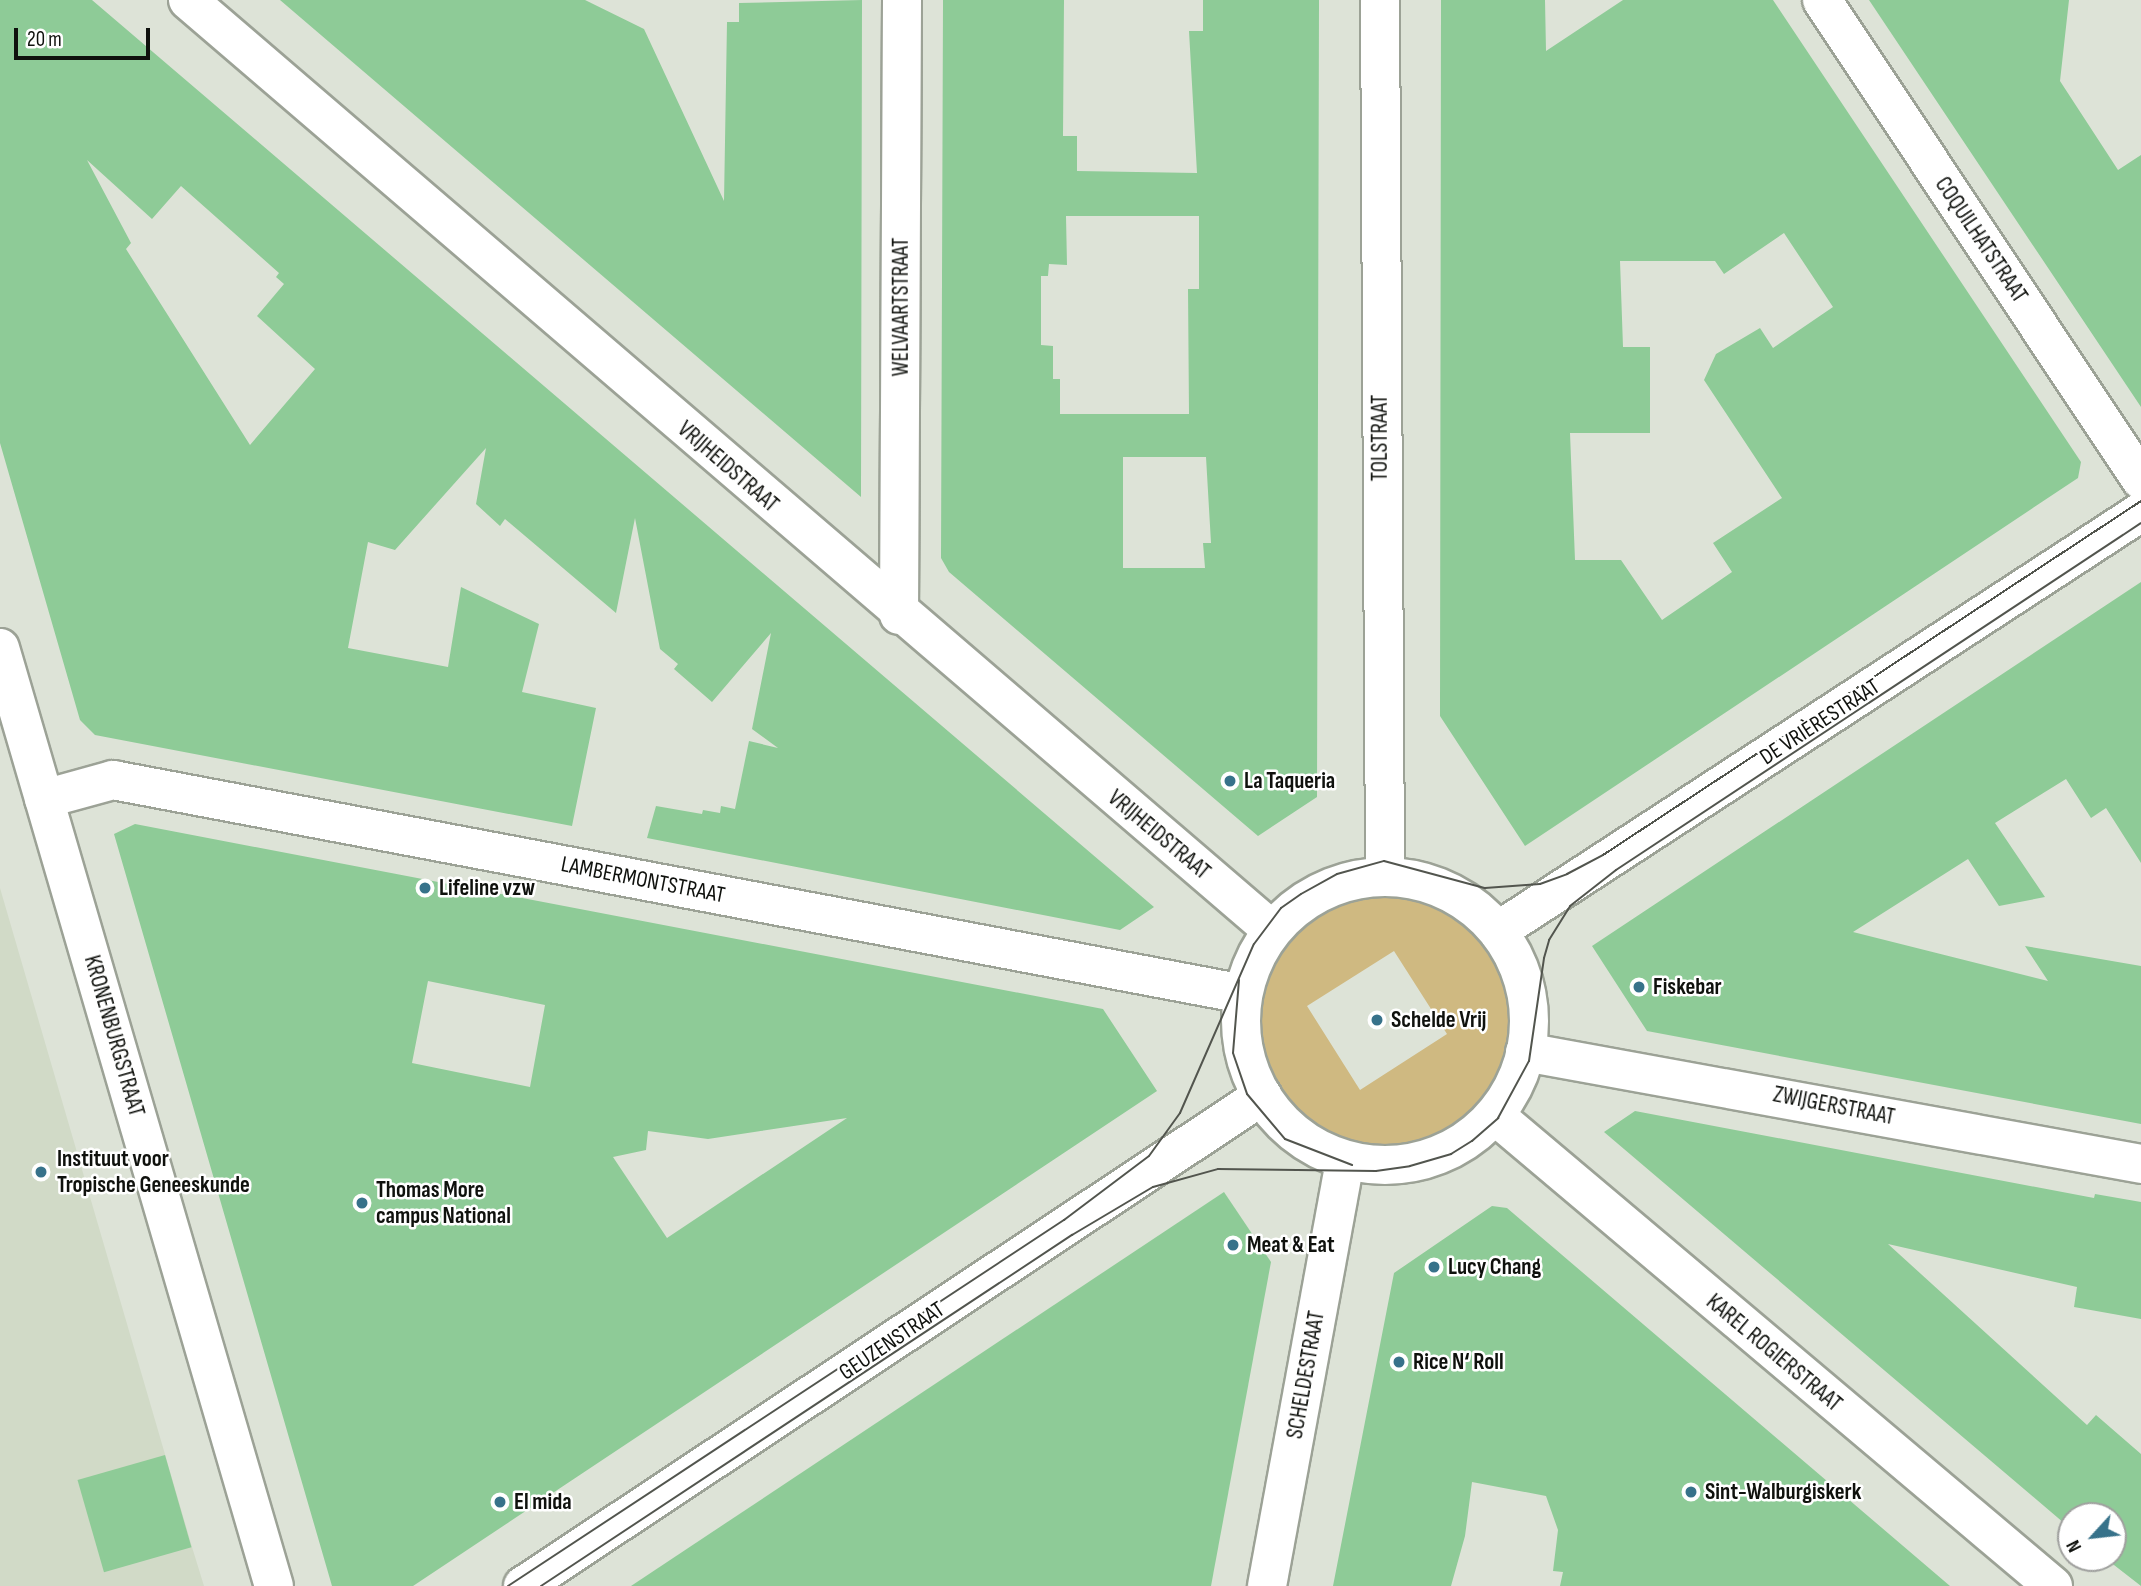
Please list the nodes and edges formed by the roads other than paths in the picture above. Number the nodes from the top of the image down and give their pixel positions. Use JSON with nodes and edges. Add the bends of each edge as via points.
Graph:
{"nodes":[{"id":1,"x":188,"y":0,"type":"edge"},
{"id":2,"x":902,"y":0,"type":"edge"},
{"id":3,"x":1380,"y":0,"type":"edge"},
{"id":4,"x":1822,"y":0,"type":"edge"},
{"id":5,"x":2141,"y":480,"type":"edge"},
{"id":6,"x":2141,"y":512,"type":"edge"},
{"id":7,"x":900,"y":615,"type":"junction"},
{"id":8,"x":0,"y":648,"type":"edge"},
{"id":9,"x":44,"y":799,"type":"junction"},
{"id":10,"x":1385,"y":876,"type":"junction"},
{"id":11,"x":1272,"y":930,"type":"junction"},
{"id":12,"x":1498,"y":932,"type":"junction"},
{"id":13,"x":1243,"y":993,"type":"junction"},
{"id":14,"x":1525,"y":1052,"type":"junction"},
{"id":15,"x":1262,"y":1096,"type":"junction"},
{"id":16,"x":1498,"y":1118,"type":"junction"},
{"id":17,"x":1345,"y":1163,"type":"junction"},
{"id":18,"x":2141,"y":1164,"type":"edge"},
{"id":19,"x":274,"y":1586,"type":"edge"},
{"id":20,"x":523,"y":1586,"type":"edge"},
{"id":21,"x":1267,"y":1586,"type":"edge"},
{"id":22,"x":2053,"y":1586,"type":"edge"}],
"edges":[{"from":1,"to":7,"type":"street","name":"VRIJHEIDSTRAAT"},
{"from":2,"to":7,"type":"street","name":"WELVAARTSTRAAT"},
{"from":3,"to":10,"type":"street","name":"TOLSTRAAT"},
{"from":4,"to":5,"type":"street","name":"COQUILHATSTRAAT"},
{"from":6,"to":12,"type":"street","name":"DE VRIÈRESTRAAT"},
{"from":7,"to":11,"type":"street","name":"VRIJHEIDSTRAAT"},
{"from":8,"to":9,"type":"street","name":"KRONENBURGSTRAAT"},
{"from":9,"to":13,"type":"street","name":"LAMBERMONTSTRAAT","via":[[113,780]]},
{"from":9,"to":19,"type":"street","name":"KRONENBURGSTRAAT"},
{"from":10,"to":11,"type":"street","via":[[1334,885],[1290,911]]},
{"from":10,"to":12,"type":"street","via":[[1423,882],[1459,897]]},
{"from":11,"to":13,"type":"street","via":[[1254,960]]},
{"from":12,"to":14,"type":"street","via":[[1525,989]]},
{"from":13,"to":15,"type":"street","via":[[1243,1046]]},
{"from":14,"to":16,"type":"street"},
{"from":14,"to":18,"type":"street","name":"ZWIJGERSTRAAT"},
{"from":15,"to":17,"type":"street","via":[[1297,1135]]},
{"from":15,"to":20,"type":"street","name":"GEUZENSTRAAT"},
{"from":16,"to":17,"type":"street","via":[[1442,1153],[1410,1163]]},
{"from":16,"to":22,"type":"street","name":"KAREL ROGIERSTRAAT"},
{"from":17,"to":21,"type":"street","name":"SCHELDESTRAAT"}]}
